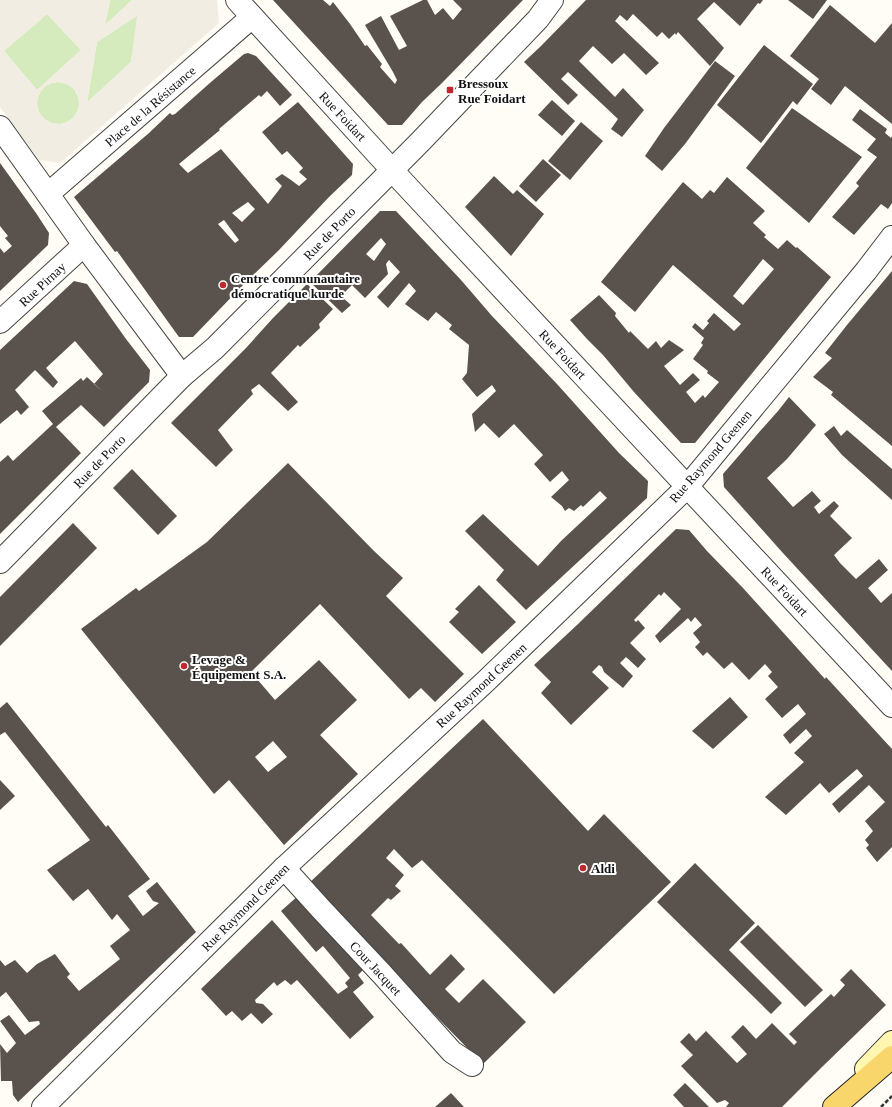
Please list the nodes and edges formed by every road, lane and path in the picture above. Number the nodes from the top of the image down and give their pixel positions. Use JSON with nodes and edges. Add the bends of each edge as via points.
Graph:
{"nodes":[{"id":1,"x":237,"y":0,"type":"edge"},
{"id":2,"x":552,"y":0,"type":"edge"},
{"id":3,"x":252,"y":17,"type":"junction"},
{"id":4,"x":0,"y":127,"type":"edge"},
{"id":5,"x":392,"y":169,"type":"junction"},
{"id":6,"x":48,"y":194,"type":"junction"},
{"id":7,"x":892,"y":237,"type":"edge"},
{"id":8,"x":84,"y":245,"type":"junction"},
{"id":9,"x":0,"y":322,"type":"edge"},
{"id":10,"x":182,"y":376,"type":"junction"},
{"id":11,"x":687,"y":486,"type":"junction"},
{"id":12,"x":0,"y":562,"type":"edge"},
{"id":13,"x":892,"y":706,"type":"edge"},
{"id":14,"x":284,"y":868,"type":"junction"},
{"id":15,"x":892,"y":1042,"type":"edge"},
{"id":16,"x":892,"y":1057,"type":"edge"},
{"id":17,"x":472,"y":1065,"type":"dead end"},
{"id":18,"x":892,"y":1096,"type":"edge"},
{"id":19,"x":42,"y":1107,"type":"edge"},
{"id":20,"x":829,"y":1107,"type":"edge"},
{"id":21,"x":834,"y":1107,"type":"edge"},
{"id":22,"x":880,"y":1107,"type":"edge"}],
"edges":[{"from":1,"to":3,"type":"street","name":"Rue Foidart"},
{"from":2,"to":5,"type":"street","name":"Rue de Porto","via":[[538,19]]},
{"from":3,"to":5,"type":"street","name":"Rue Foidart"},
{"from":3,"to":6,"type":"street","name":"Place de la Résistance"},
{"from":4,"to":6,"type":"street"},
{"from":5,"to":10,"type":"street","name":"Rue de Porto","via":[[215,348]]},
{"from":5,"to":11,"type":"street","name":"Rue Foidart"},
{"from":6,"to":8,"type":"street"},
{"from":7,"to":11,"type":"street","name":"Rue Raymond Geenen"},
{"from":8,"to":9,"type":"street","name":"Rue Pirnay"},
{"from":8,"to":10,"type":"street"},
{"from":10,"to":12,"type":"street","name":"Rue de Porto"},
{"from":11,"to":13,"type":"street","name":"Rue Foidart"},
{"from":11,"to":14,"type":"street","name":"Rue Raymond Geenen","via":[[486,681]]},
{"from":14,"to":17,"type":"street","name":"Cour Jacquet","via":[[452,1052]]},
{"from":14,"to":19,"type":"street","name":"Rue Raymond Geenen"},
{"from":15,"to":20,"type":"street"},
{"from":16,"to":21,"type":"main road"},
{"from":18,"to":22,"type":"path"}]}
